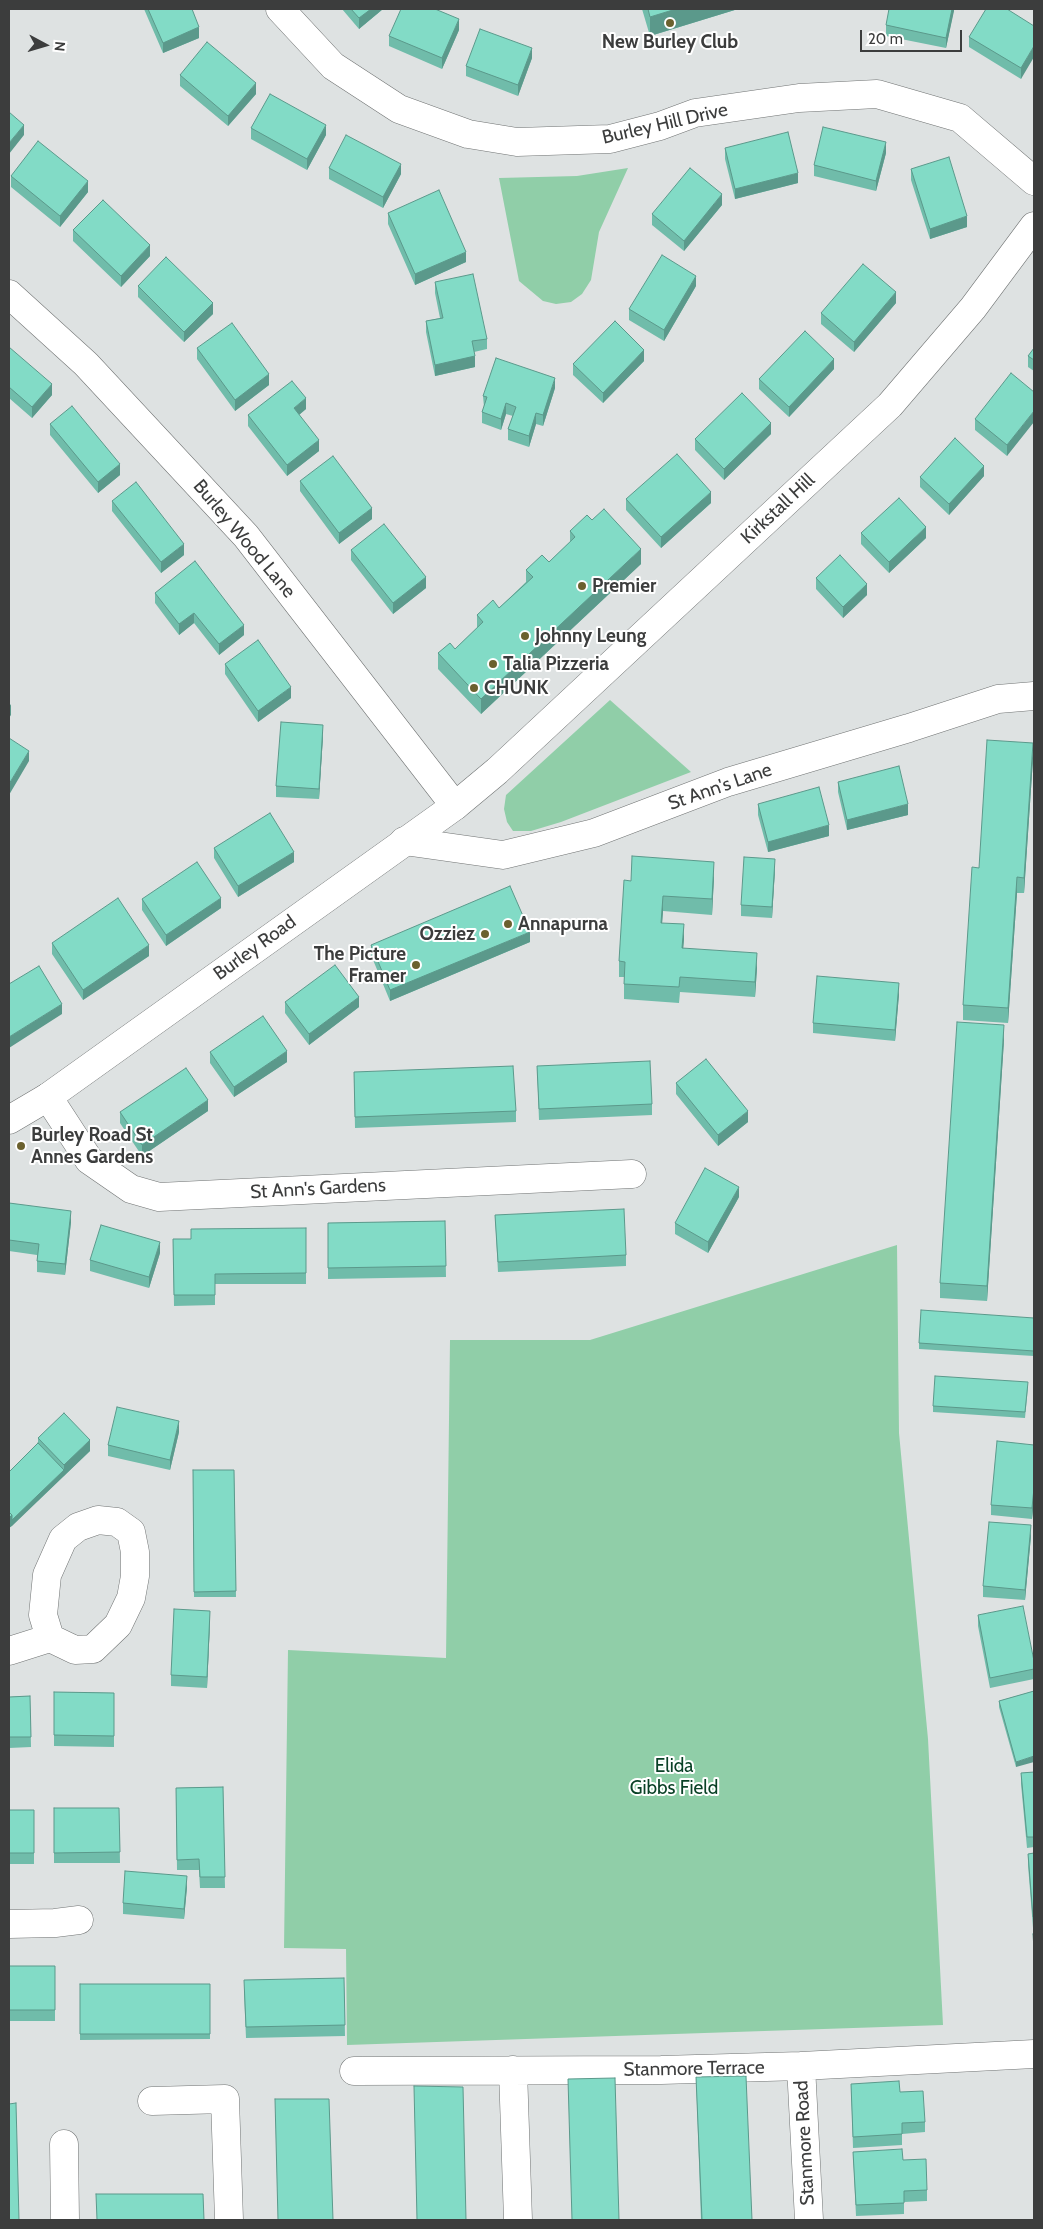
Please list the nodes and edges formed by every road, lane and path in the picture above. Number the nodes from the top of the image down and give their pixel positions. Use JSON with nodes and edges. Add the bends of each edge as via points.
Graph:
{"nodes":[{"id":1,"x":280,"y":9,"type":"edge"},
{"id":2,"x":1034,"y":181,"type":"edge"},
{"id":3,"x":1034,"y":226,"type":"edge"},
{"id":4,"x":9,"y":294,"type":"edge"},
{"id":5,"x":1034,"y":696,"type":"edge"},
{"id":6,"x":497,"y":771,"type":"joint"},
{"id":7,"x":455,"y":806,"type":"junction"},
{"id":8,"x":404,"y":841,"type":"junction"},
{"id":9,"x":48,"y":1097,"type":"junction"},
{"id":10,"x":9,"y":1120,"type":"edge"},
{"id":11,"x":632,"y":1174,"type":"dead end"},
{"id":12,"x":50,"y":1638,"type":"junction"},
{"id":13,"x":9,"y":1652,"type":"edge"},
{"id":14,"x":79,"y":1920,"type":"dead end"},
{"id":15,"x":9,"y":1924,"type":"edge"},
{"id":16,"x":1034,"y":2054,"type":"edge"},
{"id":17,"x":800,"y":2066,"type":"junction"},
{"id":18,"x":513,"y":2070,"type":"junction"},
{"id":19,"x":354,"y":2071,"type":"dead end"},
{"id":20,"x":152,"y":2101,"type":"dead end"},
{"id":21,"x":64,"y":2144,"type":"dead end"},
{"id":22,"x":65,"y":2220,"type":"edge"},
{"id":23,"x":229,"y":2220,"type":"edge"},
{"id":24,"x":518,"y":2220,"type":"edge"},
{"id":25,"x":809,"y":2220,"type":"edge"}],
"edges":[{"from":1,"to":2,"type":"street","name":"Burley Hill Drive","via":[[333,66],[399,109],[468,134],[517,142],[610,139],[695,113],[798,98],[877,94],[960,118]]},
{"from":3,"to":6,"type":"street","name":"Kirkstall Hill","via":[[973,308],[890,405]]},
{"from":4,"to":7,"type":"street","name":"Burley Wood Lane","via":[[86,364],[246,536]]},
{"from":5,"to":8,"type":"street","name":"St Ann's Lane","via":[[998,699],[728,782],[594,833],[503,855]]},
{"from":6,"to":7,"type":"street","name":"Burley Road"},
{"from":7,"to":8,"type":"street","name":"Burley Road"},
{"from":8,"to":9,"type":"street","name":"Burley Road"},
{"from":9,"to":10,"type":"street","name":"Burley Road"},
{"from":9,"to":11,"type":"street","name":"St Ann's Gardens","via":[[89,1160],[131,1189],[159,1197]]},
{"from":12,"to":12,"type":"street","via":[[43,1615],[47,1575],[63,1539],[91,1522],[117,1522],[131,1532],[135,1552],[131,1598],[118,1625],[93,1649],[75,1650]]},
{"from":12,"to":13,"type":"street"},
{"from":14,"to":15,"type":"street"},
{"from":16,"to":17,"type":"street","name":"Stanmore Terrace"},
{"from":17,"to":18,"type":"street","name":"Stanmore Terrace"},
{"from":17,"to":25,"type":"street","name":"Stanmore Road"},
{"from":18,"to":19,"type":"street","name":"Stanmore Terrace"},
{"from":18,"to":24,"type":"street"},
{"from":20,"to":23,"type":"street","via":[[226,2099]]},
{"from":21,"to":22,"type":"street"}]}
